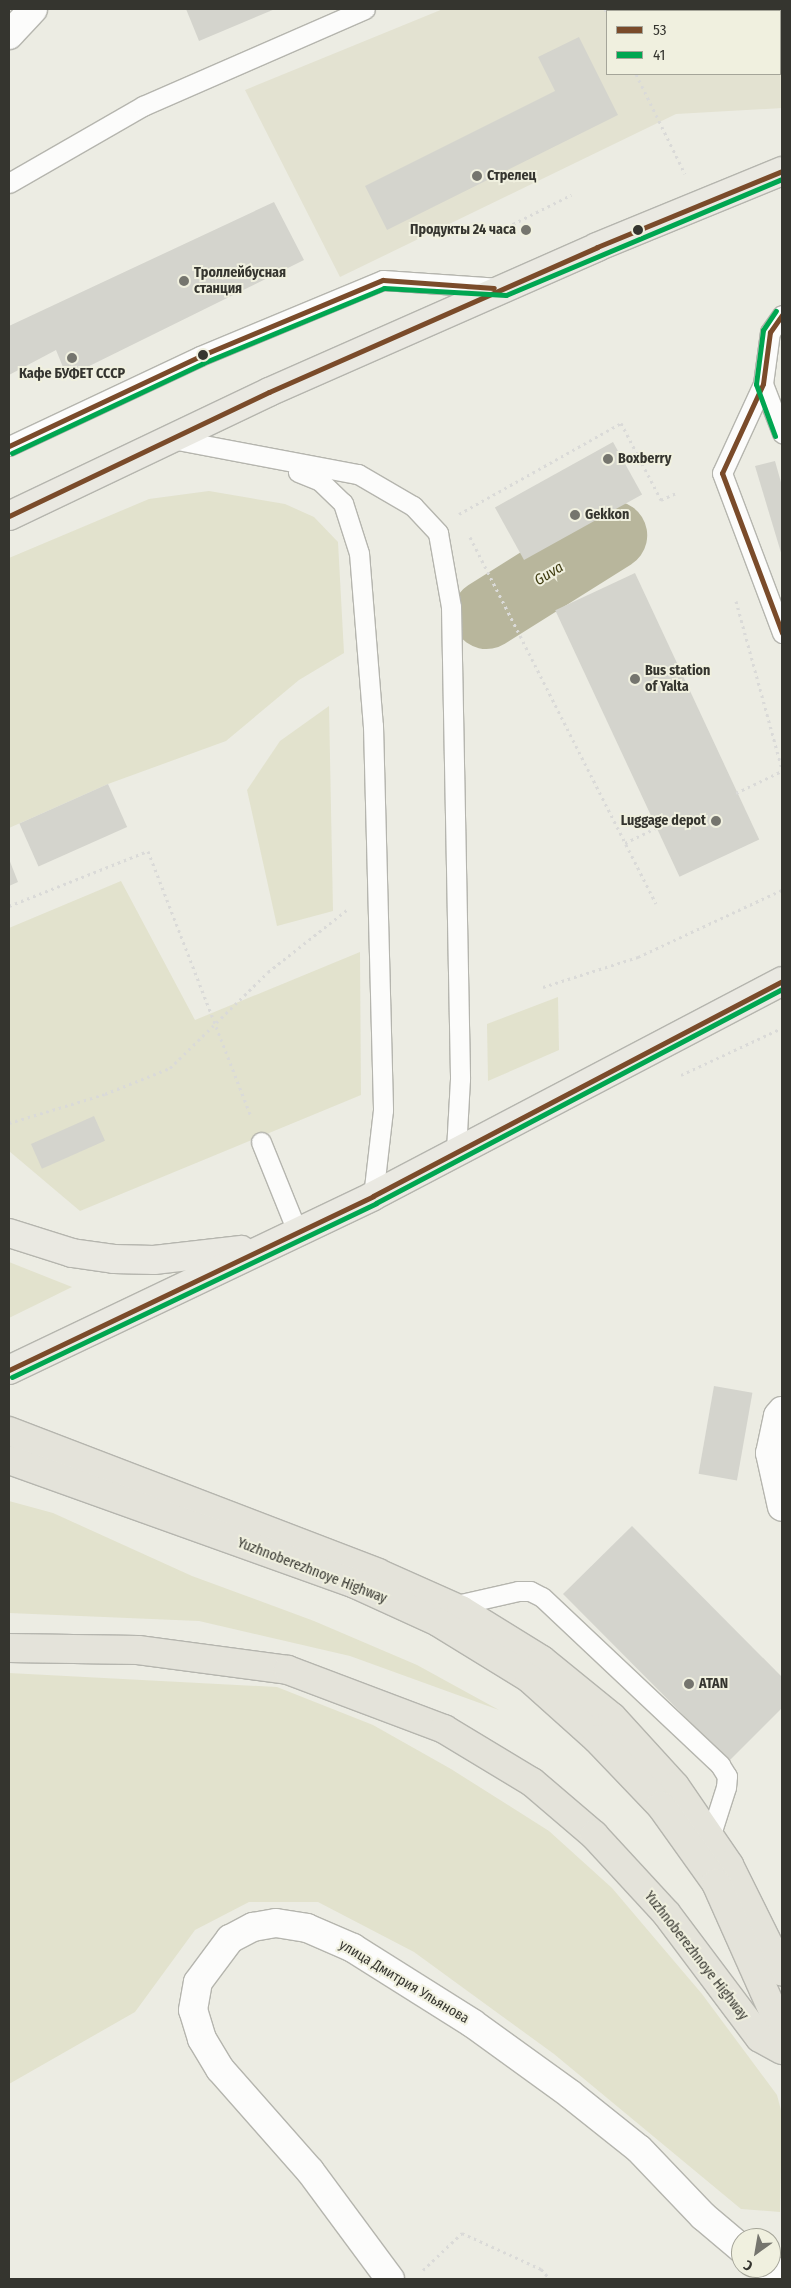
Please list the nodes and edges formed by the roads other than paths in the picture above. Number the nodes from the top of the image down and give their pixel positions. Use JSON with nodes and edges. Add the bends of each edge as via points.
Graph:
{"nodes":[{"id":1,"x":365,"y":9,"type":"edge"},
{"id":2,"x":782,"y":171,"type":"edge"},
{"id":3,"x":9,"y":182,"type":"edge"},
{"id":4,"x":504,"y":288,"type":"junction"},
{"id":5,"x":782,"y":315,"type":"edge"},
{"id":6,"x":763,"y":384,"type":"junction"},
{"id":7,"x":782,"y":433,"type":"edge"},
{"id":8,"x":172,"y":439,"type":"junction"},
{"id":9,"x":9,"y":446,"type":"edge"},
{"id":10,"x":262,"y":458,"type":"junction"},
{"id":11,"x":9,"y":516,"type":"edge"},
{"id":12,"x":782,"y":633,"type":"edge"},
{"id":13,"x":782,"y":981,"type":"edge"},
{"id":14,"x":261,"y":1142,"type":"road end"},
{"id":15,"x":456,"y":1151,"type":"junction"},
{"id":16,"x":373,"y":1196,"type":"junction"},
{"id":17,"x":298,"y":1230,"type":"junction"},
{"id":18,"x":9,"y":1233,"type":"edge"},
{"id":19,"x":259,"y":1248,"type":"junction"},
{"id":20,"x":9,"y":1370,"type":"edge"},
{"id":21,"x":782,"y":1411,"type":"edge"},
{"id":22,"x":10,"y":1432,"type":"edge"},
{"id":23,"x":9,"y":1460,"type":"edge"},
{"id":24,"x":782,"y":1507,"type":"edge"},
{"id":25,"x":452,"y":1606,"type":"junction"},
{"id":26,"x":9,"y":1648,"type":"edge"},
{"id":27,"x":710,"y":1837,"type":"junction"},
{"id":28,"x":773,"y":1979,"type":"edge"},
{"id":29,"x":782,"y":2031,"type":"edge"},
{"id":30,"x":782,"y":2050,"type":"edge"},
{"id":31,"x":731,"y":2240,"type":"edge"},
{"id":32,"x":390,"y":2279,"type":"edge"}],
"edges":[{"from":1,"to":3,"type":"lane","via":[[143,106]]},
{"from":2,"to":4,"type":"main road"},
{"from":4,"to":8,"type":"main road"},
{"from":4,"to":9,"type":"lane","via":[[383,280],[200,356]]},
{"from":5,"to":6,"type":"lane","via":[[770,332]]},
{"from":6,"to":7,"type":"lane"},
{"from":6,"to":12,"type":"lane","via":[[722,473]]},
{"from":8,"to":10,"type":"lane"},
{"from":8,"to":11,"type":"main road"},
{"from":10,"to":15,"type":"lane","via":[[358,474],[413,506],[438,533],[442,545],[451,616],[460,1079]]},
{"from":10,"to":16,"type":"lane","via":[[320,481],[343,503],[359,553],[373,726],[383,1110]]},
{"from":13,"to":15,"type":"main road"},
{"from":14,"to":17,"type":"lane"},
{"from":15,"to":16,"type":"main road"},
{"from":16,"to":17,"type":"main road"},
{"from":17,"to":19,"type":"main road"},
{"from":18,"to":19,"type":"main road","via":[[72,1252],[114,1259],[154,1260]]},
{"from":19,"to":20,"type":"main road"},
{"from":21,"to":24,"type":"street","via":[[770,1452]]},
{"from":22,"to":25,"type":"highway","name":"Yuzhnoberezhnoye Highway","via":[[378,1573]]},
{"from":23,"to":28,"type":"highway","name":"Yuzhnoberezhnoye Highway","via":[[355,1584],[438,1622],[529,1678],[597,1739],[661,1806],[716,1883]]},
{"from":25,"to":27,"type":"highway","name":"Yuzhnoberezhnoye Highway","via":[[542,1660],[612,1717],[675,1786]]},
{"from":25,"to":27,"type":"lane","via":[[518,1591],[530,1591],[542,1597],[720,1765],[727,1776],[726,1787]]},
{"from":26,"to":30,"type":"highway","name":"Yuzhnoberezhnoye Highway","via":[[138,1650],[288,1670],[444,1729],[532,1782],[594,1835],[666,1913],[760,2038]]},
{"from":27,"to":28,"type":"highway","name":"Yuzhnoberezhnoye Highway","via":[[729,1865]]},
{"from":28,"to":29,"type":"highway","name":"Yuzhnoberezhnoye Highway"},
{"from":31,"to":32,"type":"street","name":"улица Дмитрия Ульянова","via":[[703,2216],[639,2149],[570,2094],[464,2018],[353,1948],[307,1928],[276,1923],[253,1927],[230,1939],[198,1982],[193,2010],[202,2039],[220,2068],[310,2171]]}]}
